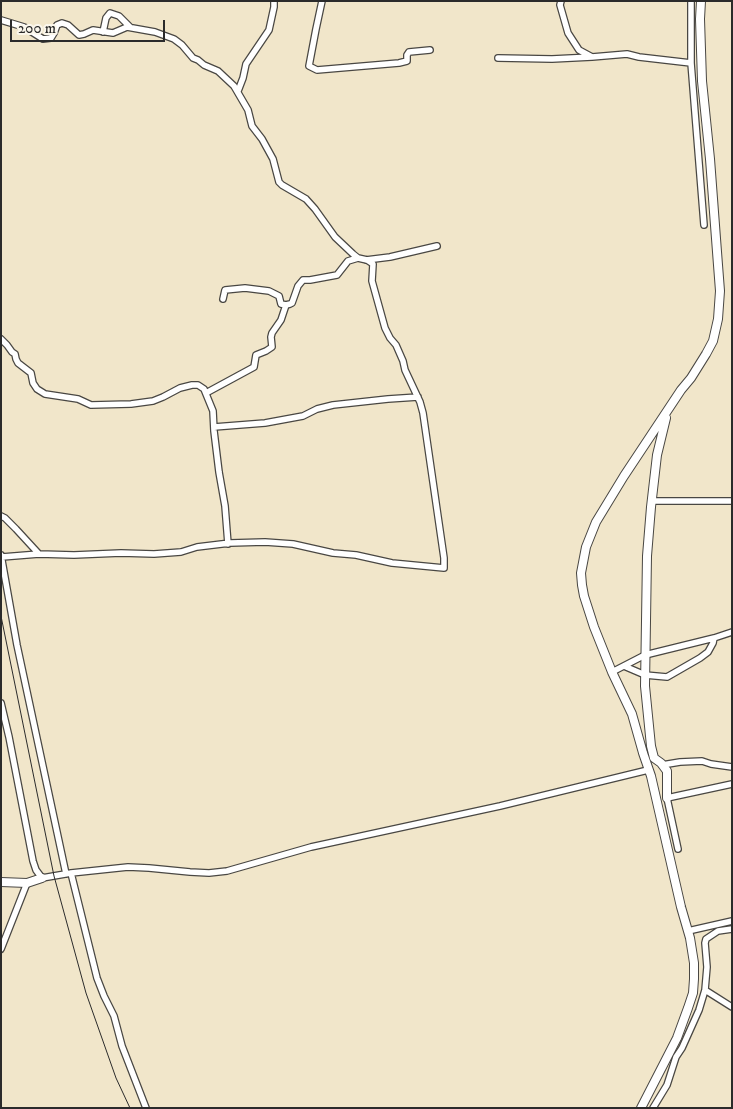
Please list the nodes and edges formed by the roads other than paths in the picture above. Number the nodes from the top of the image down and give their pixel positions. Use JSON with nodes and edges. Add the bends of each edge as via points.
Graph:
{"nodes":[{"id":1,"x":274,"y":1,"type":"edge"},
{"id":2,"x":322,"y":1,"type":"edge"},
{"id":3,"x":561,"y":1,"type":"edge"},
{"id":4,"x":692,"y":1,"type":"edge"},
{"id":5,"x":702,"y":1,"type":"edge"},
{"id":6,"x":1,"y":20,"type":"edge"},
{"id":7,"x":130,"y":27,"type":"junction"},
{"id":8,"x":103,"y":32,"type":"junction"},
{"id":9,"x":430,"y":50,"type":"dead end"},
{"id":10,"x":592,"y":57,"type":"junction"},
{"id":11,"x":498,"y":58,"type":"dead end"},
{"id":12,"x":691,"y":63,"type":"junction"},
{"id":13,"x":238,"y":91,"type":"junction"},
{"id":14,"x":704,"y":225,"type":"dead end"},
{"id":15,"x":437,"y":246,"type":"dead end"},
{"id":16,"x":361,"y":259,"type":"junction"},
{"id":17,"x":223,"y":299,"type":"dead end"},
{"id":18,"x":286,"y":305,"type":"junction"},
{"id":19,"x":1,"y":338,"type":"edge"},
{"id":20,"x":206,"y":393,"type":"junction"},
{"id":21,"x":418,"y":397,"type":"junction"},
{"id":22,"x":667,"y":412,"type":"junction"},
{"id":23,"x":214,"y":427,"type":"junction"},
{"id":24,"x":651,"y":501,"type":"junction"},
{"id":25,"x":732,"y":501,"type":"edge"},
{"id":26,"x":1,"y":516,"type":"edge"},
{"id":27,"x":228,"y":544,"type":"junction"},
{"id":28,"x":39,"y":554,"type":"junction"},
{"id":29,"x":2,"y":556,"type":"edge"},
{"id":30,"x":732,"y":632,"type":"edge"},
{"id":31,"x":714,"y":638,"type":"junction"},
{"id":32,"x":645,"y":655,"type":"junction"},
{"id":33,"x":624,"y":666,"type":"junction"},
{"id":34,"x":612,"y":672,"type":"junction"},
{"id":35,"x":645,"y":675,"type":"junction"},
{"id":36,"x":1,"y":703,"type":"edge"},
{"id":37,"x":662,"y":765,"type":"junction"},
{"id":38,"x":732,"y":767,"type":"edge"},
{"id":39,"x":648,"y":770,"type":"junction"},
{"id":40,"x":732,"y":784,"type":"edge"},
{"id":41,"x":667,"y":798,"type":"junction"},
{"id":42,"x":678,"y":849,"type":"dead end"},
{"id":43,"x":69,"y":873,"type":"junction"},
{"id":44,"x":42,"y":878,"type":"junction"},
{"id":45,"x":1,"y":882,"type":"edge"},
{"id":46,"x":27,"y":883,"type":"junction"},
{"id":47,"x":732,"y":921,"type":"edge"},
{"id":48,"x":732,"y":929,"type":"edge"},
{"id":49,"x":688,"y":931,"type":"junction"},
{"id":50,"x":1,"y":949,"type":"edge"},
{"id":51,"x":704,"y":990,"type":"junction"},
{"id":52,"x":732,"y":1007,"type":"edge"},
{"id":53,"x":146,"y":1108,"type":"edge"},
{"id":54,"x":641,"y":1108,"type":"edge"},
{"id":55,"x":653,"y":1108,"type":"edge"}],
"edges":[{"from":1,"to":13,"type":"street","via":[[269,30],[246,64]]},
{"from":2,"to":9,"type":"street","via":[[309,66],[317,70],[399,63],[407,61],[409,52]]},
{"from":3,"to":10,"type":"street","via":[[568,33],[579,50]]},
{"from":4,"to":12,"type":"street"},
{"from":5,"to":22,"type":"street","via":[[702,82],[720,291],[718,319],[710,347]]},
{"from":6,"to":8,"type":"street","via":[[24,27],[43,39],[51,38],[57,25],[62,23],[80,35],[93,30]]},
{"from":7,"to":8,"type":"street","via":[[114,33]]},
{"from":7,"to":8,"type":"street","via":[[120,16],[110,13]]},
{"from":7,"to":13,"type":"street","via":[[174,39],[193,58],[222,74]]},
{"from":10,"to":11,"type":"street"},
{"from":10,"to":12,"type":"street","via":[[627,54]]},
{"from":12,"to":14,"type":"street"},
{"from":13,"to":16,"type":"street","via":[[252,126],[273,159],[279,182],[306,198],[335,237]]},
{"from":15,"to":16,"type":"street","via":[[390,257]]},
{"from":16,"to":18,"type":"street","via":[[348,261],[337,275],[303,280],[292,303]]},
{"from":16,"to":21,"type":"street","via":[[373,264],[372,281],[385,328],[396,345]]},
{"from":17,"to":18,"type":"street","via":[[225,290],[245,288],[269,291]]},
{"from":18,"to":20,"type":"street","via":[[272,333],[272,347],[256,356],[254,368]]},
{"from":19,"to":20,"type":"street","via":[[15,354],[18,363],[31,373],[37,388],[45,394],[78,399],[91,405],[153,400],[192,385],[198,385]]},
{"from":20,"to":23,"type":"street","via":[[213,410]]},
{"from":21,"to":23,"type":"street","via":[[333,405],[282,420]]},
{"from":21,"to":27,"type":"street","via":[[423,413],[444,568],[392,563],[293,544]]},
{"from":22,"to":24,"type":"street"},
{"from":22,"to":34,"type":"street","via":[[596,522],[586,547],[581,573],[584,596]]},
{"from":23,"to":27,"type":"street"},
{"from":24,"to":25,"type":"street"},
{"from":24,"to":32,"type":"street"},
{"from":26,"to":28,"type":"street"},
{"from":27,"to":28,"type":"street","via":[[154,554]]},
{"from":28,"to":29,"type":"street"},
{"from":29,"to":43,"type":"street","via":[[17,645]]},
{"from":30,"to":31,"type":"street"},
{"from":31,"to":32,"type":"street"},
{"from":31,"to":35,"type":"street","via":[[708,652],[667,677]]},
{"from":32,"to":33,"type":"street"},
{"from":32,"to":35,"type":"street"},
{"from":33,"to":34,"type":"street"},
{"from":33,"to":35,"type":"street"},
{"from":34,"to":39,"type":"street","via":[[632,714]]},
{"from":35,"to":37,"type":"street","via":[[651,746],[654,758]]},
{"from":36,"to":44,"type":"street","via":[[33,861]]},
{"from":37,"to":38,"type":"street","via":[[702,761]]},
{"from":37,"to":41,"type":"street","via":[[667,771]]},
{"from":39,"to":43,"type":"street","via":[[311,847],[228,870],[209,873],[128,867]]},
{"from":39,"to":49,"type":"street"},
{"from":40,"to":41,"type":"street"},
{"from":41,"to":42,"type":"street"},
{"from":43,"to":44,"type":"street"},
{"from":43,"to":53,"type":"street","via":[[97,978],[114,1016]]},
{"from":44,"to":46,"type":"street"},
{"from":45,"to":46,"type":"street"},
{"from":46,"to":50,"type":"street"},
{"from":47,"to":49,"type":"street"},
{"from":48,"to":51,"type":"street","via":[[718,931],[706,939]]},
{"from":49,"to":54,"type":"street","via":[[694,963],[692,993],[677,1038]]},
{"from":51,"to":52,"type":"street"},
{"from":51,"to":55,"type":"street","via":[[699,1010],[676,1057],[667,1085]]}]}
